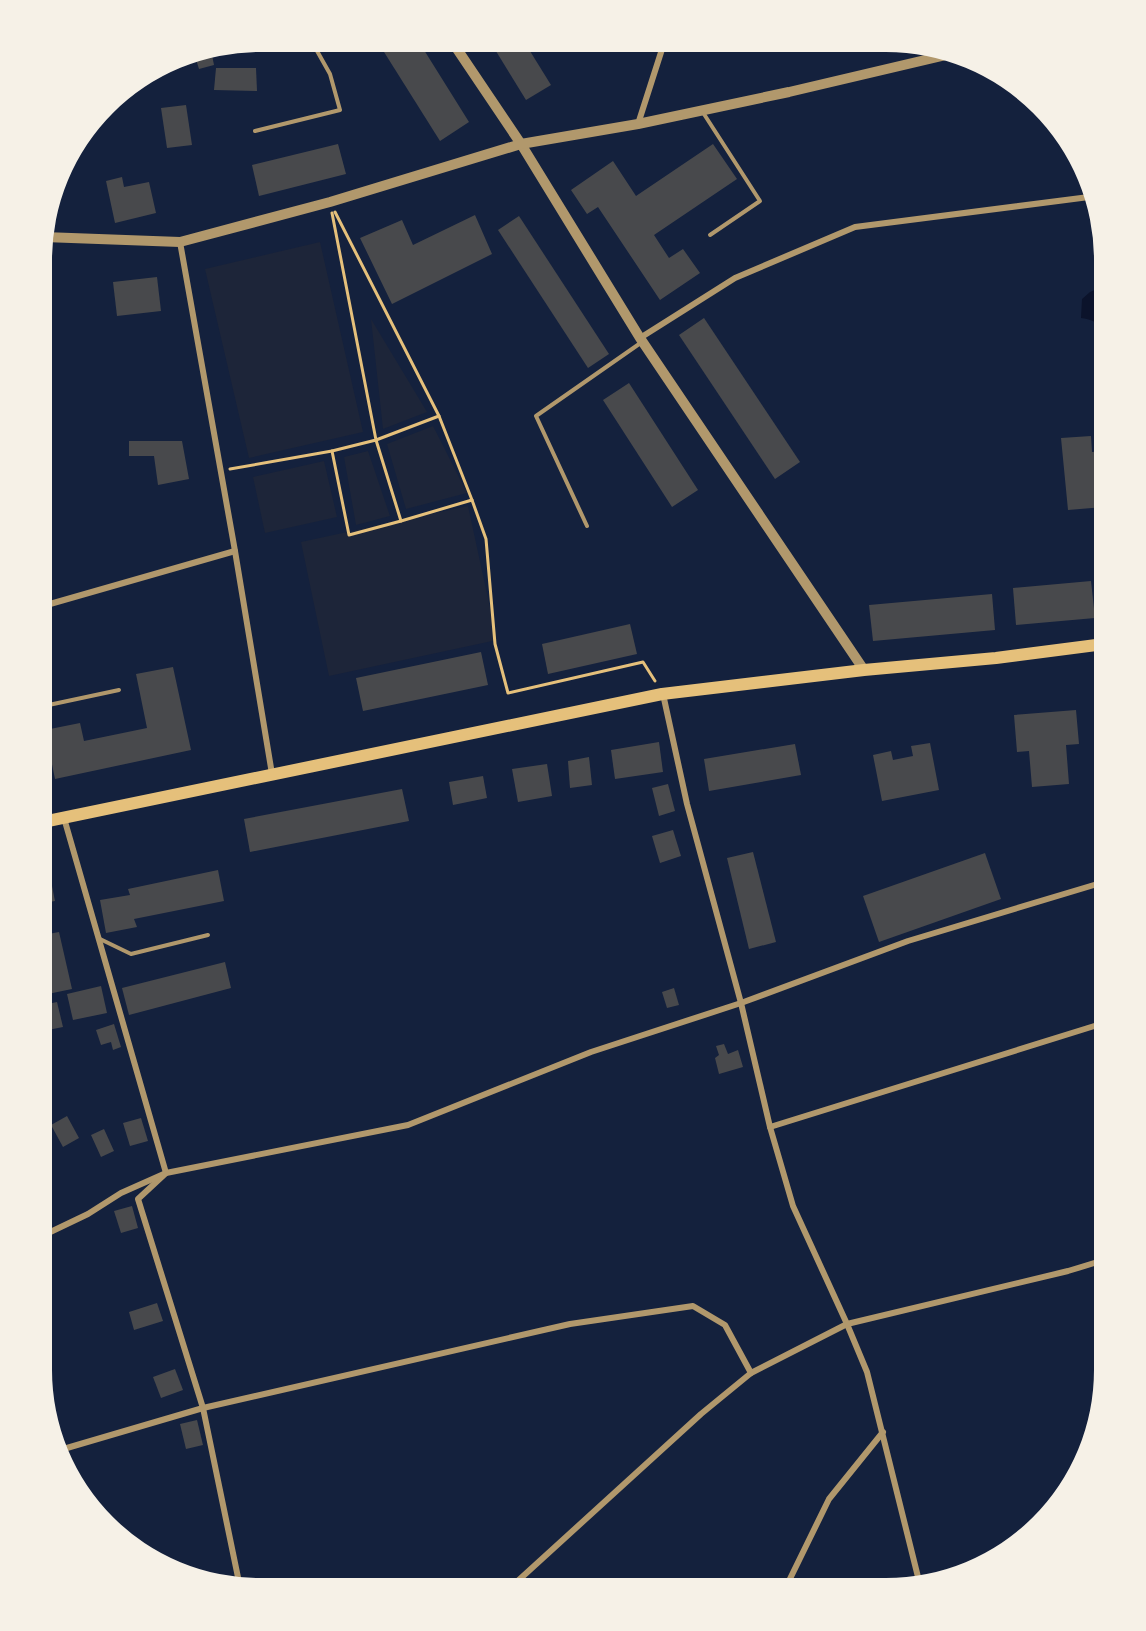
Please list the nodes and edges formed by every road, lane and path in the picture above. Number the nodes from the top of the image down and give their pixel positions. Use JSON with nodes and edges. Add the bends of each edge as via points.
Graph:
{"nodes":[{"id":1,"x":661,"y":52,"type":"edge"},
{"id":2,"x":318,"y":53,"type":"edge"},
{"id":3,"x":460,"y":53,"type":"edge"},
{"id":4,"x":932,"y":58,"type":"edge"},
{"id":5,"x":702,"y":110,"type":"junction"},
{"id":6,"x":638,"y":124,"type":"junction"},
{"id":7,"x":255,"y":131,"type":"dead end"},
{"id":8,"x":521,"y":144,"type":"junction"},
{"id":9,"x":1083,"y":198,"type":"edge"},
{"id":10,"x":330,"y":202,"type":"junction"},
{"id":11,"x":710,"y":235,"type":"dead end"},
{"id":12,"x":54,"y":237,"type":"edge"},
{"id":13,"x":180,"y":242,"type":"junction"},
{"id":14,"x":642,"y":340,"type":"junction"},
{"id":15,"x":439,"y":416,"type":"junction"},
{"id":16,"x":376,"y":440,"type":"junction"},
{"id":17,"x":332,"y":451,"type":"junction"},
{"id":18,"x":220,"y":471,"type":"junction"},
{"id":19,"x":472,"y":500,"type":"junction"},
{"id":20,"x":401,"y":521,"type":"junction"},
{"id":21,"x":587,"y":526,"type":"dead end"},
{"id":22,"x":235,"y":551,"type":"junction"},
{"id":23,"x":52,"y":603,"type":"edge"},
{"id":24,"x":1094,"y":645,"type":"edge"},
{"id":25,"x":864,"y":670,"type":"junction"},
{"id":26,"x":119,"y":690,"type":"dead end"},
{"id":27,"x":662,"y":693,"type":"junction"},
{"id":28,"x":52,"y":704,"type":"edge"},
{"id":29,"x":272,"y":774,"type":"junction"},
{"id":30,"x":64,"y":818,"type":"junction"},
{"id":31,"x":52,"y":820,"type":"edge"},
{"id":32,"x":1093,"y":885,"type":"edge"},
{"id":33,"x":208,"y":935,"type":"dead end"},
{"id":34,"x":99,"y":939,"type":"junction"},
{"id":35,"x":741,"y":1003,"type":"junction"},
{"id":36,"x":1093,"y":1026,"type":"edge"},
{"id":37,"x":770,"y":1127,"type":"junction"},
{"id":38,"x":166,"y":1173,"type":"junction"},
{"id":39,"x":52,"y":1231,"type":"edge"},
{"id":40,"x":1093,"y":1263,"type":"edge"},
{"id":41,"x":848,"y":1324,"type":"junction"},
{"id":42,"x":751,"y":1373,"type":"junction"},
{"id":43,"x":202,"y":1408,"type":"junction"},
{"id":44,"x":883,"y":1432,"type":"junction"},
{"id":45,"x":68,"y":1448,"type":"edge"},
{"id":46,"x":918,"y":1575,"type":"edge"},
{"id":47,"x":238,"y":1577,"type":"edge"},
{"id":48,"x":521,"y":1578,"type":"edge"},
{"id":49,"x":790,"y":1578,"type":"edge"}],
"edges":[{"from":1,"to":6,"type":"street"},
{"from":2,"to":7,"type":"lane","via":[[330,74],[340,110]]},
{"from":3,"to":8,"type":"street"},
{"from":4,"to":5,"type":"street"},
{"from":5,"to":6,"type":"street"},
{"from":5,"to":11,"type":"lane","via":[[760,201]]},
{"from":6,"to":8,"type":"street"},
{"from":8,"to":10,"type":"street"},
{"from":8,"to":14,"type":"street"},
{"from":9,"to":14,"type":"street","via":[[855,227],[735,278]]},
{"from":10,"to":13,"type":"street"},
{"from":10,"to":15,"type":"path"},
{"from":10,"to":16,"type":"path"},
{"from":12,"to":13,"type":"street"},
{"from":13,"to":18,"type":"street"},
{"from":14,"to":21,"type":"lane","via":[[536,416]]},
{"from":14,"to":25,"type":"street"},
{"from":15,"to":16,"type":"path"},
{"from":15,"to":19,"type":"path"},
{"from":16,"to":17,"type":"path"},
{"from":16,"to":20,"type":"path"},
{"from":17,"to":18,"type":"path"},
{"from":17,"to":20,"type":"path","via":[[350,535]]},
{"from":18,"to":22,"type":"street"},
{"from":19,"to":20,"type":"path"},
{"from":19,"to":27,"type":"path","via":[[486,539],[495,644],[508,693],[643,662]]},
{"from":22,"to":23,"type":"street"},
{"from":22,"to":29,"type":"street"},
{"from":24,"to":25,"type":"main road"},
{"from":25,"to":27,"type":"main road"},
{"from":26,"to":28,"type":"lane"},
{"from":27,"to":29,"type":"main road"},
{"from":27,"to":35,"type":"street","via":[[687,804]]},
{"from":29,"to":30,"type":"main road"},
{"from":30,"to":31,"type":"main road"},
{"from":30,"to":34,"type":"street"},
{"from":32,"to":35,"type":"street","via":[[908,940]]},
{"from":33,"to":34,"type":"lane","via":[[131,954]]},
{"from":34,"to":38,"type":"street"},
{"from":35,"to":37,"type":"street"},
{"from":35,"to":38,"type":"street","via":[[591,1052],[408,1125]]},
{"from":36,"to":37,"type":"street"},
{"from":37,"to":41,"type":"street","via":[[793,1206]]},
{"from":38,"to":39,"type":"street"},
{"from":38,"to":43,"type":"street","via":[[138,1199]]},
{"from":40,"to":41,"type":"street"},
{"from":41,"to":42,"type":"street"},
{"from":41,"to":44,"type":"street","via":[[867,1372]]},
{"from":42,"to":43,"type":"street","via":[[725,1324],[693,1306],[570,1324]]},
{"from":42,"to":48,"type":"street"},
{"from":43,"to":45,"type":"street"},
{"from":43,"to":47,"type":"street"},
{"from":44,"to":46,"type":"street"},
{"from":44,"to":49,"type":"street","via":[[829,1499]]}]}
